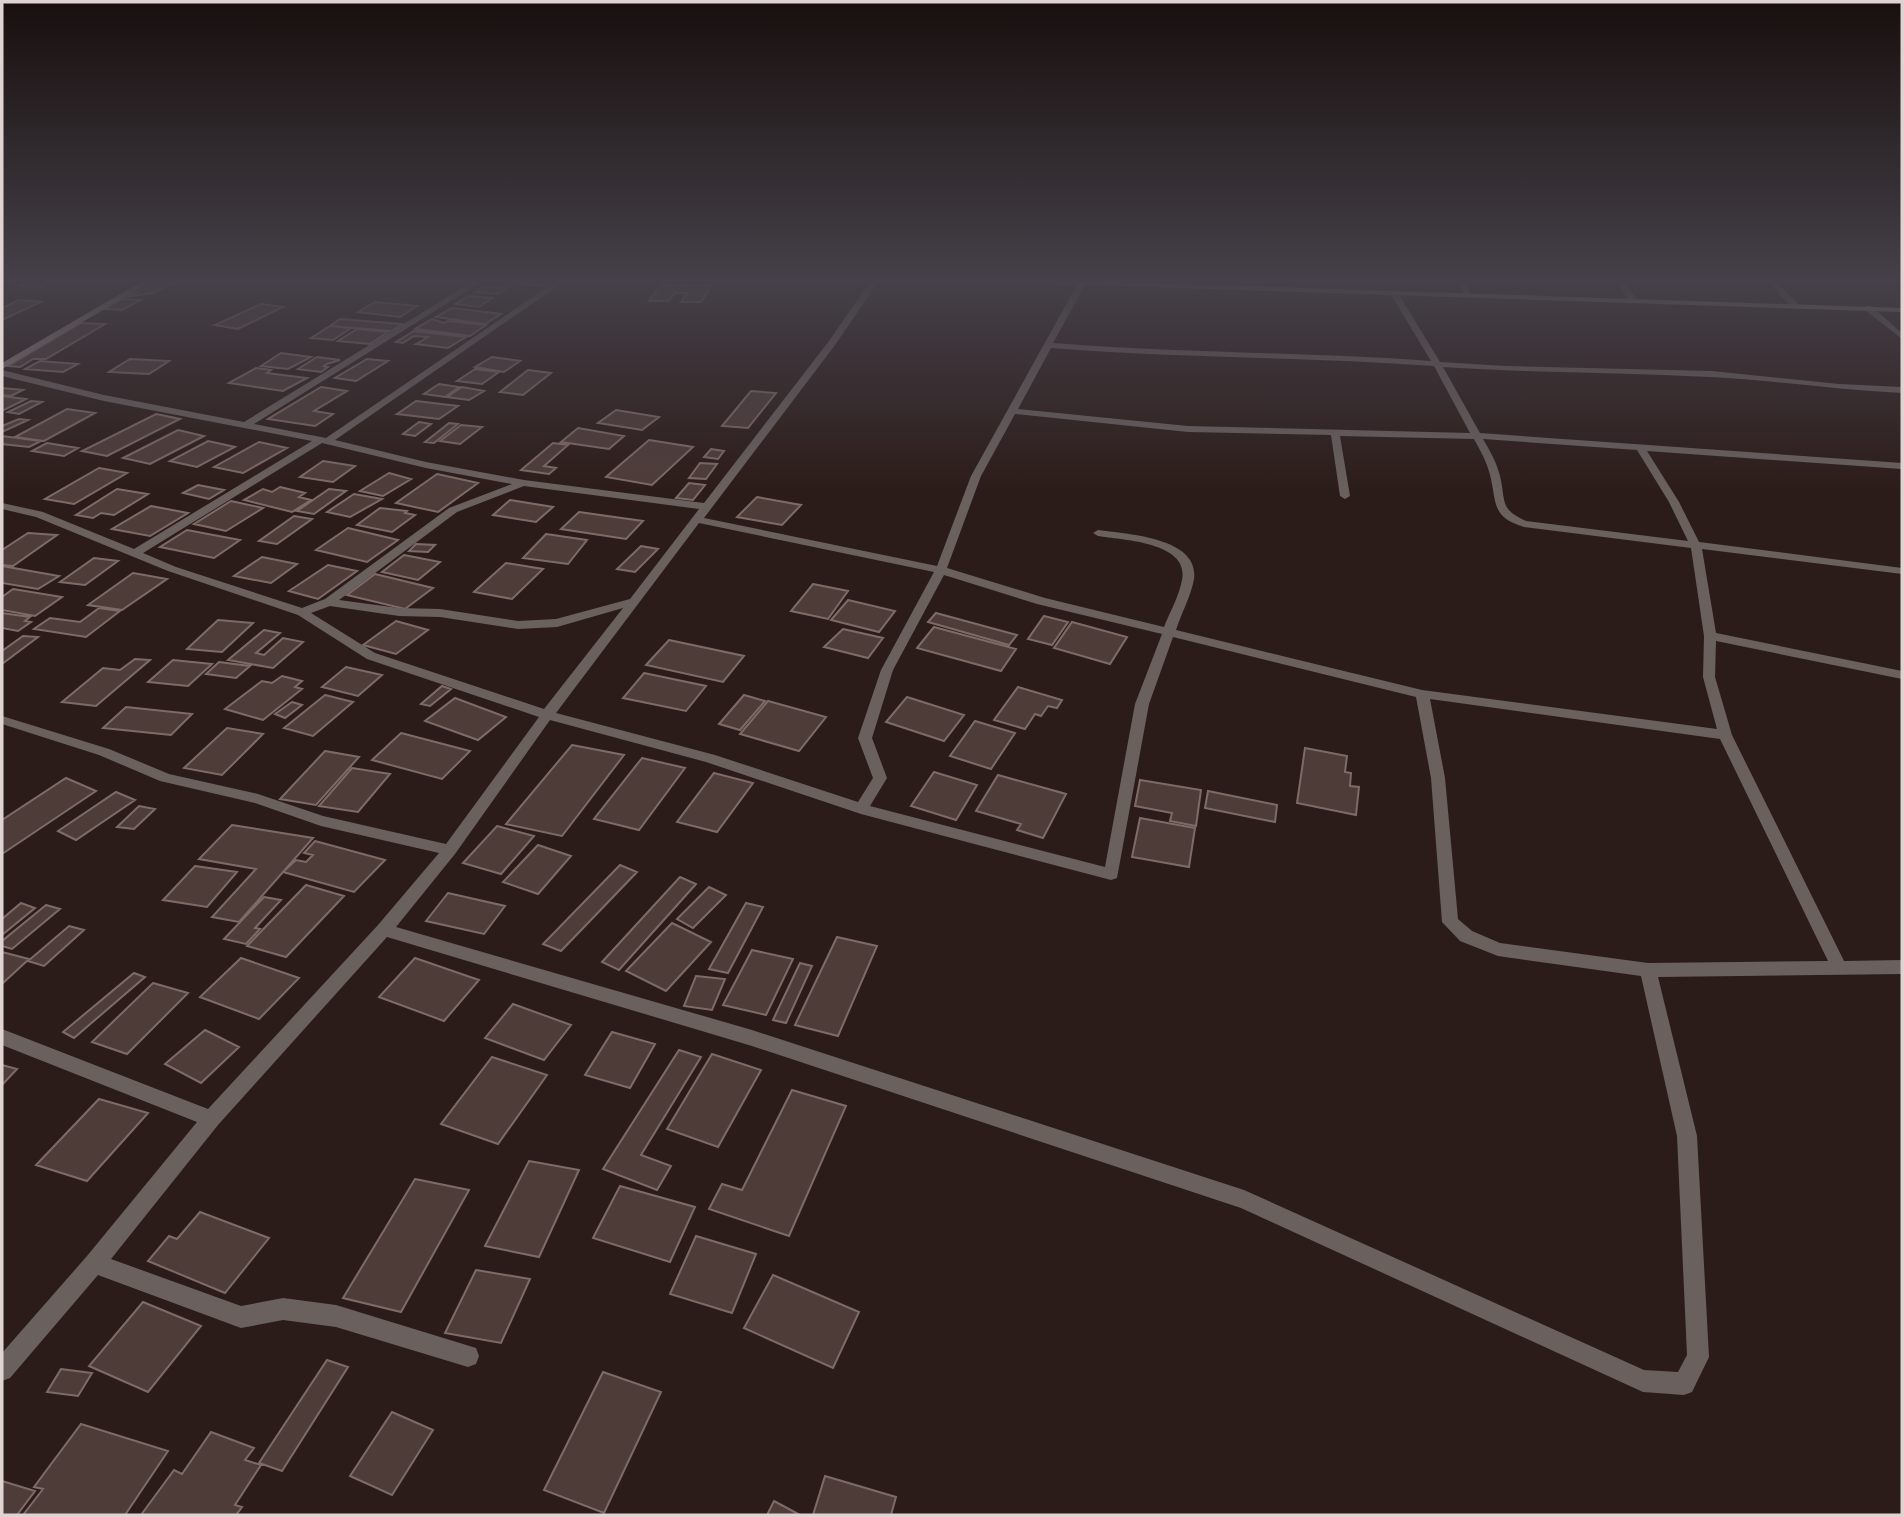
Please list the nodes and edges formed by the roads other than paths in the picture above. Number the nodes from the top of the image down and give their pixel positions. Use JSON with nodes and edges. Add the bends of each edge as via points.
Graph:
{"nodes":[{"id":1,"x":30,"y":350,"type":"edge"},
{"id":2,"x":368,"y":350,"type":"edge"},
{"id":3,"x":460,"y":350,"type":"edge"},
{"id":4,"x":827,"y":350,"type":"edge"},
{"id":5,"x":1045,"y":350,"type":"edge"},
{"id":6,"x":1110,"y":350,"type":"edge"},
{"id":7,"x":1429,"y":350,"type":"edge"},
{"id":8,"x":1438,"y":364,"type":"junction"},
{"id":9,"x":2,"y":366,"type":"edge"},
{"id":10,"x":2,"y":373,"type":"edge"},
{"id":11,"x":1902,"y":390,"type":"edge"},
{"id":12,"x":1012,"y":411,"type":"junction"},
{"id":13,"x":246,"y":425,"type":"junction"},
{"id":14,"x":1335,"y":433,"type":"junction"},
{"id":15,"x":1477,"y":436,"type":"junction"},
{"id":16,"x":325,"y":441,"type":"junction"},
{"id":17,"x":1640,"y":447,"type":"junction"},
{"id":18,"x":1902,"y":466,"type":"edge"},
{"id":19,"x":524,"y":483,"type":"junction"},
{"id":20,"x":1345,"y":496,"type":"dead end"},
{"id":21,"x":2,"y":506,"type":"edge"},
{"id":22,"x":702,"y":514,"type":"junction"},
{"id":23,"x":1098,"y":533,"type":"dead end"},
{"id":24,"x":1696,"y":547,"type":"junction"},
{"id":25,"x":136,"y":553,"type":"junction"},
{"id":26,"x":941,"y":570,"type":"junction"},
{"id":27,"x":1902,"y":571,"type":"edge"},
{"id":28,"x":635,"y":601,"type":"junction"},
{"id":29,"x":329,"y":602,"type":"junction"},
{"id":30,"x":302,"y":612,"type":"junction"},
{"id":31,"x":1169,"y":631,"type":"junction"},
{"id":32,"x":1710,"y":635,"type":"junction"},
{"id":33,"x":1902,"y":675,"type":"edge"},
{"id":34,"x":1422,"y":694,"type":"junction"},
{"id":35,"x":547,"y":715,"type":"junction"},
{"id":36,"x":2,"y":720,"type":"edge"},
{"id":37,"x":1725,"y":735,"type":"junction"},
{"id":38,"x":861,"y":809,"type":"junction"},
{"id":39,"x":450,"y":850,"type":"junction"},
{"id":40,"x":384,"y":930,"type":"junction"},
{"id":41,"x":1902,"y":967,"type":"edge"},
{"id":42,"x":1840,"y":969,"type":"junction"},
{"id":43,"x":1648,"y":970,"type":"junction"},
{"id":44,"x":2,"y":1037,"type":"edge"},
{"id":45,"x":211,"y":1119,"type":"junction"},
{"id":46,"x":94,"y":1263,"type":"junction"},
{"id":47,"x":468,"y":1356,"type":"dead end"},
{"id":48,"x":2,"y":1370,"type":"edge"}],
"edges":[{"from":1,"to":9,"type":"main road"},
{"from":2,"to":13,"type":"street"},
{"from":3,"to":16,"type":"street"},
{"from":4,"to":22,"type":"street"},
{"from":5,"to":12,"type":"street"},
{"from":6,"to":8,"type":"street"},
{"from":7,"to":8,"type":"street"},
{"from":8,"to":11,"type":"street","via":[[1712,374]]},
{"from":8,"to":15,"type":"street"},
{"from":10,"to":13,"type":"street"},
{"from":12,"to":14,"type":"street","via":[[1188,429]]},
{"from":12,"to":26,"type":"street","via":[[976,476]]},
{"from":13,"to":16,"type":"street"},
{"from":14,"to":15,"type":"street"},
{"from":14,"to":20,"type":"street"},
{"from":15,"to":17,"type":"street"},
{"from":15,"to":24,"type":"street","via":[[1493,466],[1497,503],[1510,519]]},
{"from":16,"to":19,"type":"street"},
{"from":16,"to":25,"type":"street"},
{"from":17,"to":18,"type":"street"},
{"from":17,"to":24,"type":"street"},
{"from":19,"to":22,"type":"street"},
{"from":19,"to":29,"type":"street","via":[[453,510]]},
{"from":21,"to":25,"type":"street","via":[[39,514]]},
{"from":22,"to":26,"type":"street"},
{"from":22,"to":28,"type":"street"},
{"from":23,"to":31,"type":"street","via":[[1176,550],[1188,565],[1188,580]]},
{"from":24,"to":27,"type":"street"},
{"from":24,"to":32,"type":"street"},
{"from":25,"to":30,"type":"street"},
{"from":26,"to":31,"type":"street","via":[[1041,601]]},
{"from":26,"to":38,"type":"street","via":[[887,670],[875,703],[865,738],[880,778]]},
{"from":28,"to":29,"type":"street","via":[[557,623],[518,625]]},
{"from":28,"to":35,"type":"street"},
{"from":29,"to":30,"type":"street"},
{"from":30,"to":35,"type":"street","via":[[371,656]]},
{"from":31,"to":34,"type":"street"},
{"from":31,"to":38,"type":"street","via":[[1142,704],[1111,874]]},
{"from":32,"to":33,"type":"street"},
{"from":32,"to":37,"type":"street","via":[[1709,677]]},
{"from":34,"to":37,"type":"street"},
{"from":34,"to":43,"type":"street","via":[[1438,778],[1450,922],[1466,936],[1498,949]]},
{"from":35,"to":38,"type":"street","via":[[709,758]]},
{"from":35,"to":39,"type":"street"},
{"from":36,"to":39,"type":"street","via":[[103,752],[165,778]]},
{"from":37,"to":42,"type":"street"},
{"from":39,"to":40,"type":"street"},
{"from":40,"to":43,"type":"street","via":[[752,1038],[1244,1200],[1643,1381],[1684,1384],[1698,1357],[1687,1136]]},
{"from":40,"to":45,"type":"street"},
{"from":41,"to":42,"type":"street"},
{"from":42,"to":43,"type":"street"},
{"from":44,"to":45,"type":"street"},
{"from":45,"to":46,"type":"street"},
{"from":46,"to":47,"type":"street","via":[[241,1317],[283,1309],[336,1316]]},
{"from":46,"to":48,"type":"street"}]}
